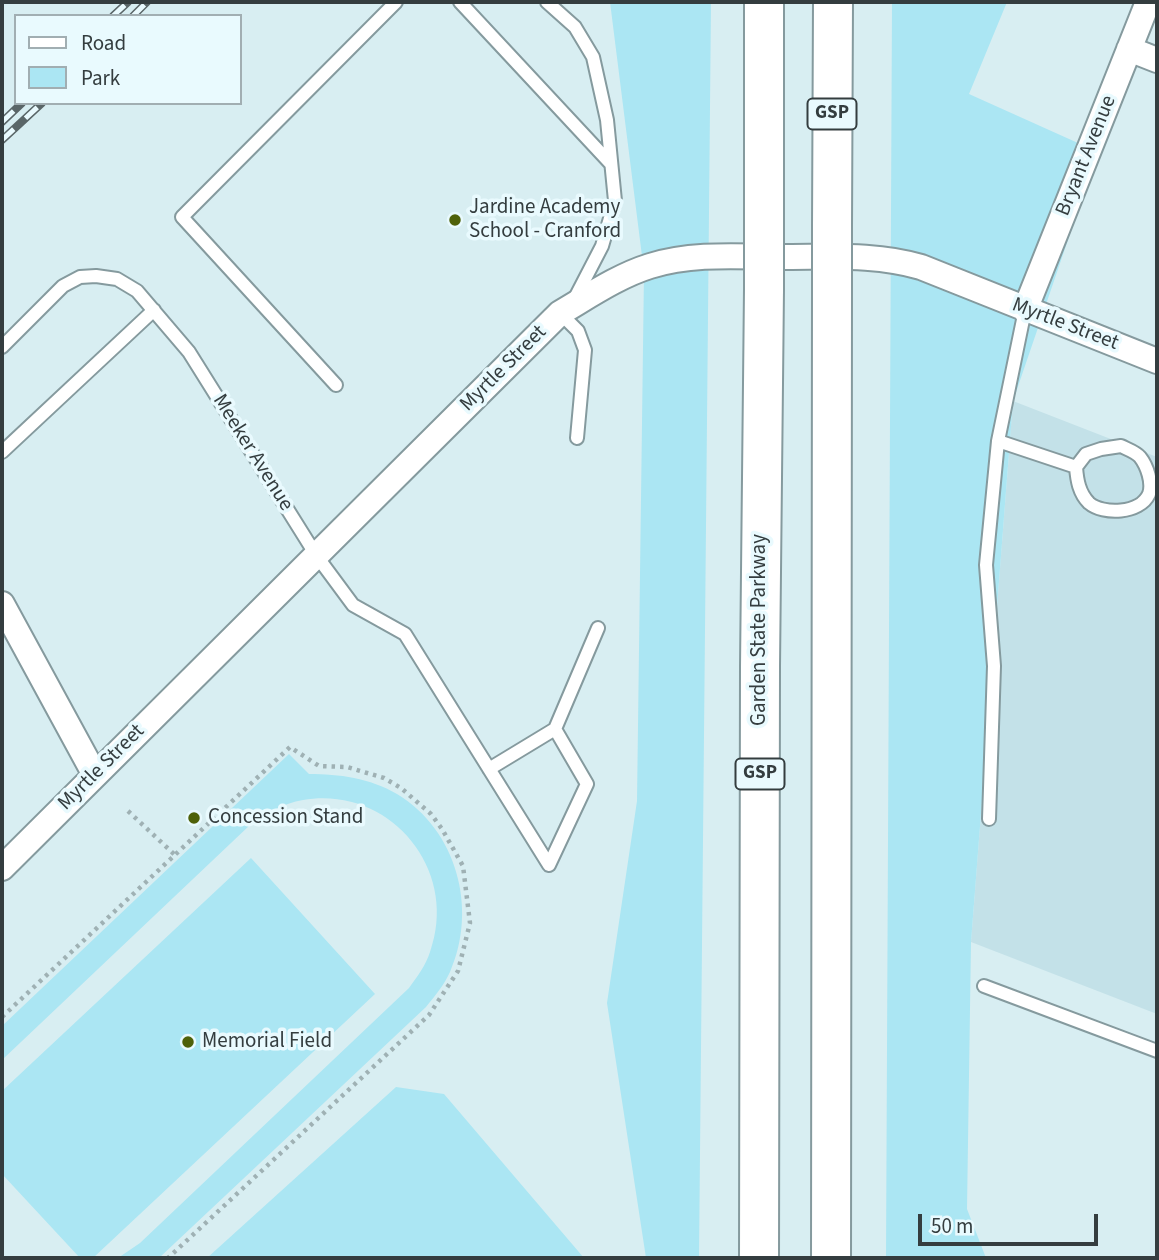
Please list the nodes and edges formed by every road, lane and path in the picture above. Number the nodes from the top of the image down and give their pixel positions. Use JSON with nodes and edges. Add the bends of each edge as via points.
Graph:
{"nodes":[{"id":1,"x":396,"y":2,"type":"edge"},
{"id":2,"x":460,"y":2,"type":"edge"},
{"id":3,"x":547,"y":2,"type":"edge"},
{"id":4,"x":764,"y":2,"type":"edge"},
{"id":5,"x":833,"y":2,"type":"edge"},
{"id":6,"x":1148,"y":2,"type":"edge"},
{"id":7,"x":1129,"y":49,"type":"junction"},
{"id":8,"x":1157,"y":60,"type":"edge"},
{"id":9,"x":611,"y":164,"type":"junction"},
{"id":10,"x":153,"y":310,"type":"junction"},
{"id":11,"x":565,"y":310,"type":"junction"},
{"id":12,"x":1025,"y":310,"type":"junction"},
{"id":13,"x":2,"y":347,"type":"edge"},
{"id":14,"x":1157,"y":361,"type":"edge"},
{"id":15,"x":336,"y":385,"type":"dead end"},
{"id":16,"x":577,"y":438,"type":"dead end"},
{"id":17,"x":999,"y":441,"type":"junction"},
{"id":18,"x":2,"y":452,"type":"edge"},
{"id":19,"x":1076,"y":467,"type":"junction"},
{"id":20,"x":1153,"y":496,"type":"edge"},
{"id":21,"x":316,"y":555,"type":"junction"},
{"id":22,"x":2,"y":604,"type":"edge"},
{"id":23,"x":598,"y":628,"type":"dead end"},
{"id":24,"x":555,"y":729,"type":"junction"},
{"id":25,"x":489,"y":769,"type":"junction"},
{"id":26,"x":95,"y":775,"type":"junction"},
{"id":27,"x":128,"y":811,"type":"dead end"},
{"id":28,"x":989,"y":819,"type":"dead end"},
{"id":29,"x":175,"y":855,"type":"junction"},
{"id":30,"x":2,"y":868,"type":"edge"},
{"id":31,"x":984,"y":986,"type":"dead end"},
{"id":32,"x":2,"y":1017,"type":"edge"},
{"id":33,"x":1157,"y":1051,"type":"edge"},
{"id":34,"x":168,"y":1258,"type":"edge"},
{"id":35,"x":759,"y":1258,"type":"edge"},
{"id":36,"x":831,"y":1258,"type":"edge"}],
"edges":[{"from":1,"to":15,"type":"lane","via":[[182,217]]},
{"from":2,"to":9,"type":"lane"},
{"from":3,"to":9,"type":"lane","via":[[575,27],[593,57]]},
{"from":4,"to":35,"type":"highway","name":"Garden State Parkway","number":"GSP","bridge":true},
{"from":5,"to":36,"type":"highway","number":"GSP","bridge":true},
{"from":6,"to":7,"type":"street","name":"Bryant Avenue"},
{"from":7,"to":8,"type":"street"},
{"from":7,"to":12,"type":"street","name":"Bryant Avenue"},
{"from":9,"to":11,"type":"lane","via":[[615,201],[602,246]]},
{"from":10,"to":13,"type":"lane","name":"Meeker Avenue","via":[[137,291],[117,279],[80,277],[63,286]]},
{"from":10,"to":18,"type":"lane"},
{"from":10,"to":21,"type":"lane","name":"Meeker Avenue","via":[[188,352]]},
{"from":11,"to":12,"type":"street","name":"Myrtle Street","via":[[647,267],[715,256],[902,261]]},
{"from":11,"to":16,"type":"lane","via":[[585,350]]},
{"from":11,"to":21,"type":"street","name":"Myrtle Street"},
{"from":12,"to":14,"type":"street","name":"Myrtle Street"},
{"from":12,"to":17,"type":"lane"},
{"from":17,"to":19,"type":"lane"},
{"from":17,"to":28,"type":"lane","via":[[986,565],[994,666]]},
{"from":19,"to":20,"type":"lane","via":[[1079,489],[1098,508],[1131,508]]},
{"from":19,"to":20,"type":"lane","via":[[1086,454],[1121,446],[1140,456]]},
{"from":21,"to":25,"type":"lane","name":"Meeker Avenue","via":[[353,605],[405,634]]},
{"from":21,"to":26,"type":"street","name":"Myrtle Street"},
{"from":22,"to":26,"type":"street"},
{"from":23,"to":24,"type":"lane"},
{"from":24,"to":25,"type":"lane"},
{"from":24,"to":25,"type":"lane","name":"Meeker Avenue","via":[[587,785],[549,865]]},
{"from":26,"to":30,"type":"street","name":"Myrtle Street"},
{"from":27,"to":29,"type":"path"},
{"from":29,"to":32,"type":"path"},
{"from":29,"to":34,"type":"path","via":[[290,747],[319,766],[347,767],[384,779],[431,814],[463,866],[470,923],[458,971],[429,1014]]},
{"from":31,"to":33,"type":"lane"}]}
